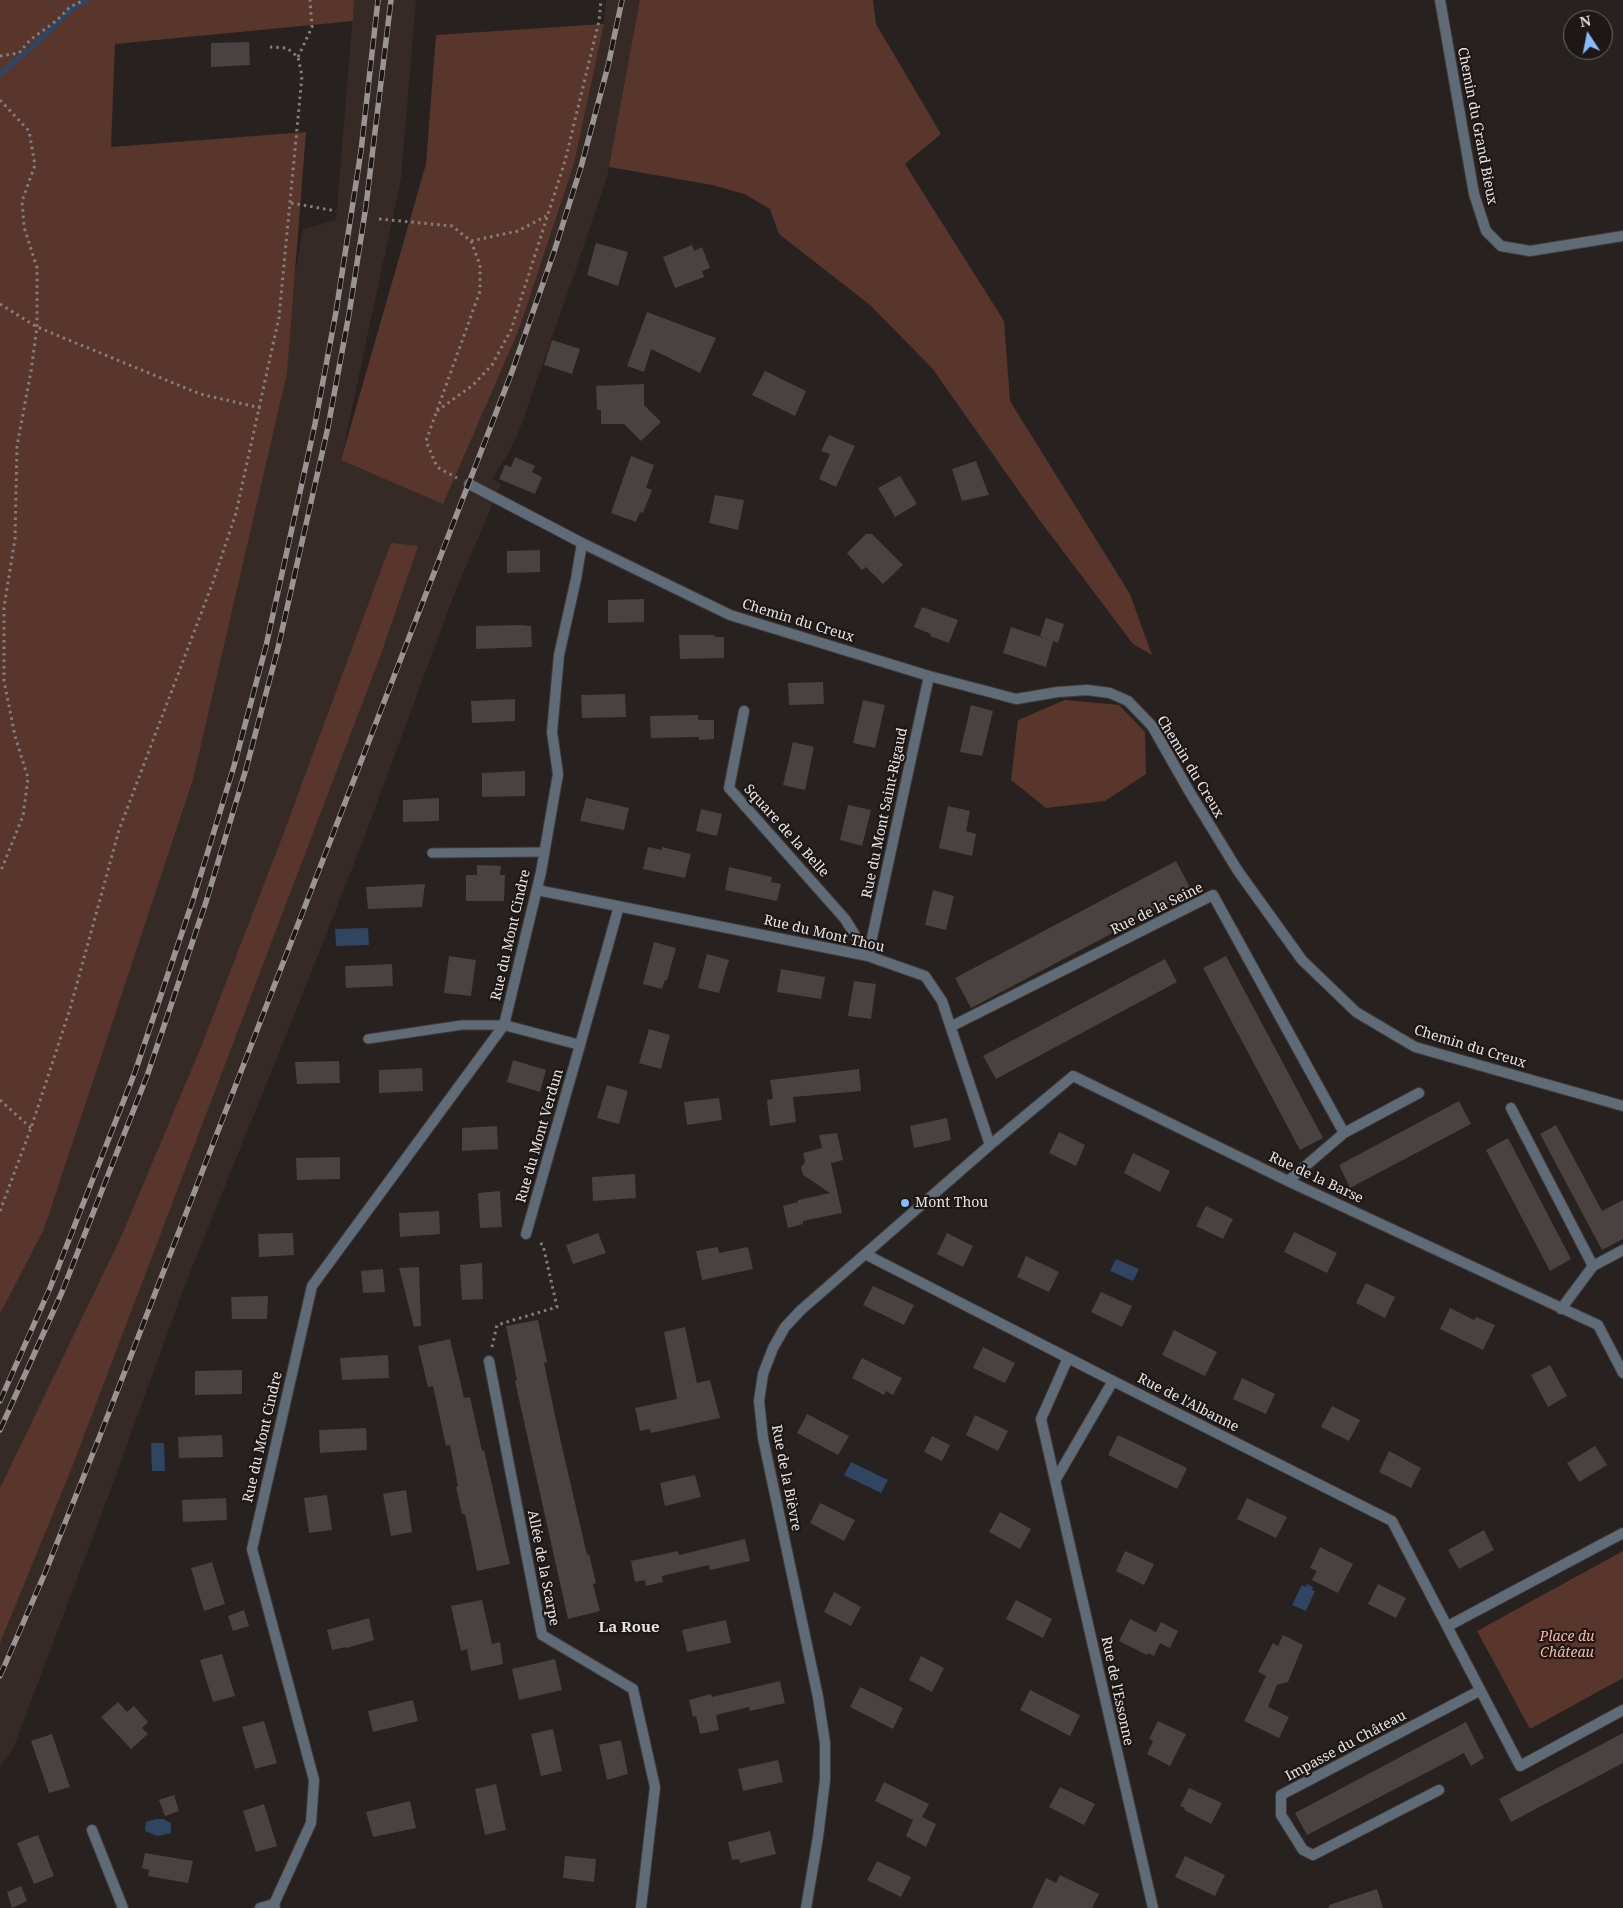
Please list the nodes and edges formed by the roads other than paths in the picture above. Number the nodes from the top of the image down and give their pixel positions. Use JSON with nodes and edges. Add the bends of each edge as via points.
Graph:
{"nodes":[{"id":1,"x":1440,"y":0,"type":"edge"},
{"id":2,"x":1623,"y":236,"type":"edge"},
{"id":3,"x":468,"y":484,"type":"road end"},
{"id":4,"x":582,"y":544,"type":"junction"},
{"id":5,"x":929,"y":676,"type":"junction"},
{"id":6,"x":744,"y":711,"type":"dead end"},
{"id":7,"x":544,"y":852,"type":"junction"},
{"id":8,"x":432,"y":853,"type":"dead end"},
{"id":9,"x":537,"y":890,"type":"junction"},
{"id":10,"x":619,"y":906,"type":"junction"},
{"id":11,"x":868,"y":956,"type":"junction"},
{"id":12,"x":504,"y":1024,"type":"junction"},
{"id":13,"x":952,"y":1026,"type":"junction"},
{"id":14,"x":368,"y":1038,"type":"dead end"},
{"id":15,"x":580,"y":1045,"type":"junction"},
{"id":16,"x":1419,"y":1093,"type":"dead end"},
{"id":17,"x":1623,"y":1106,"type":"edge"},
{"id":18,"x":1511,"y":1108,"type":"dead end"},
{"id":19,"x":1344,"y":1133,"type":"junction"},
{"id":20,"x":990,"y":1145,"type":"junction"},
{"id":21,"x":1288,"y":1181,"type":"junction"},
{"id":22,"x":526,"y":1234,"type":"road end"},
{"id":23,"x":1623,"y":1250,"type":"edge"},
{"id":24,"x":865,"y":1254,"type":"junction"},
{"id":25,"x":1593,"y":1266,"type":"junction"},
{"id":26,"x":1561,"y":1309,"type":"junction"},
{"id":27,"x":1068,"y":1358,"type":"junction"},
{"id":28,"x":489,"y":1361,"type":"road end"},
{"id":29,"x":1623,"y":1373,"type":"edge"},
{"id":30,"x":1113,"y":1381,"type":"junction"},
{"id":31,"x":1056,"y":1479,"type":"junction"},
{"id":32,"x":1623,"y":1532,"type":"edge"},
{"id":33,"x":1448,"y":1626,"type":"junction"},
{"id":34,"x":1479,"y":1691,"type":"junction"},
{"id":35,"x":1623,"y":1710,"type":"edge"},
{"id":36,"x":1439,"y":1790,"type":"dead end"},
{"id":37,"x":92,"y":1830,"type":"dead end"},
{"id":38,"x":274,"y":1906,"type":"edge"},
{"id":39,"x":123,"y":1908,"type":"edge"},
{"id":40,"x":260,"y":1908,"type":"edge"},
{"id":41,"x":641,"y":1908,"type":"edge"},
{"id":42,"x":806,"y":1908,"type":"edge"},
{"id":43,"x":1153,"y":1908,"type":"edge"}],
"edges":[{"from":1,"to":2,"type":"street","name":"Chemin du Grand Bieux","via":[[1474,194],[1486,231],[1501,246],[1530,251]]},
{"from":3,"to":4,"type":"street","name":"Chemin du Creux"},
{"from":4,"to":5,"type":"street","name":"Chemin du Creux","via":[[730,615]]},
{"from":4,"to":7,"type":"street","name":"Rue du Mont Cindre","via":[[559,656],[552,732],[558,774]]},
{"from":5,"to":11,"type":"street","name":"Rue du Mont Saint-Rigaud"},
{"from":5,"to":17,"type":"street","name":"Chemin du Creux","via":[[1016,699],[1087,690],[1110,693],[1128,701],[1152,726],[1238,871],[1302,960],[1356,1012],[1415,1047]]},
{"from":6,"to":11,"type":"street","name":"Square de la Belle","via":[[729,788],[845,919]]},
{"from":7,"to":8,"type":"lane","name":"Rue du Mont Cindre"},
{"from":7,"to":9,"type":"street","name":"Rue du Mont Cindre"},
{"from":9,"to":10,"type":"street","name":"Rue du Mont Thou"},
{"from":9,"to":12,"type":"street","name":"Rue du Mont Cindre"},
{"from":10,"to":11,"type":"street","name":"Rue du Mont Thou"},
{"from":10,"to":15,"type":"street","name":"Rue du Mont Verdun"},
{"from":11,"to":13,"type":"street","name":"Rue du Mont Thou","via":[[925,976],[942,1001]]},
{"from":12,"to":14,"type":"lane","via":[[462,1025]]},
{"from":12,"to":15,"type":"street"},
{"from":12,"to":38,"type":"street","name":"Rue du Mont Cindre","via":[[312,1286],[252,1549],[314,1780],[311,1823]]},
{"from":13,"to":19,"type":"street","name":"Rue de la Seine","via":[[1214,895]]},
{"from":13,"to":20,"type":"street","name":"Rue du Mont Thou"},
{"from":15,"to":22,"type":"street","name":"Rue du Mont Verdun"},
{"from":16,"to":19,"type":"street"},
{"from":18,"to":25,"type":"street"},
{"from":19,"to":21,"type":"street"},
{"from":20,"to":21,"type":"street","name":"Rue de la Barse","via":[[1073,1076]]},
{"from":20,"to":24,"type":"street","name":"Rue de la Bièvre"},
{"from":21,"to":26,"type":"street","name":"Rue de la Barse"},
{"from":23,"to":25,"type":"street"},
{"from":24,"to":27,"type":"street","name":"Rue de l'Albanne"},
{"from":24,"to":42,"type":"street","name":"Rue de la Bièvre","via":[[785,1327],[763,1374],[759,1401],[762,1438],[825,1743],[825,1780]]},
{"from":25,"to":26,"type":"street"},
{"from":26,"to":29,"type":"street","name":"Rue de la Barse","via":[[1598,1325]]},
{"from":27,"to":30,"type":"street","name":"Rue de l'Albanne"},
{"from":27,"to":31,"type":"street","name":"Rue de l'Essonne","via":[[1042,1420]]},
{"from":28,"to":41,"type":"street","name":"Allée de la Scarpe","via":[[542,1635],[633,1689],[655,1787]]},
{"from":30,"to":31,"type":"street"},
{"from":30,"to":33,"type":"street","name":"Rue de l'Albanne","via":[[1392,1521]]},
{"from":31,"to":43,"type":"street","name":"Rue de l'Essonne"},
{"from":32,"to":33,"type":"street"},
{"from":33,"to":34,"type":"street"},
{"from":34,"to":35,"type":"street","via":[[1520,1766]]},
{"from":34,"to":36,"type":"street","name":"Impasse du Château","via":[[1281,1796],[1281,1815],[1302,1850],[1313,1855]]},
{"from":37,"to":39,"type":"street"},
{"from":38,"to":40,"type":"street"}]}
